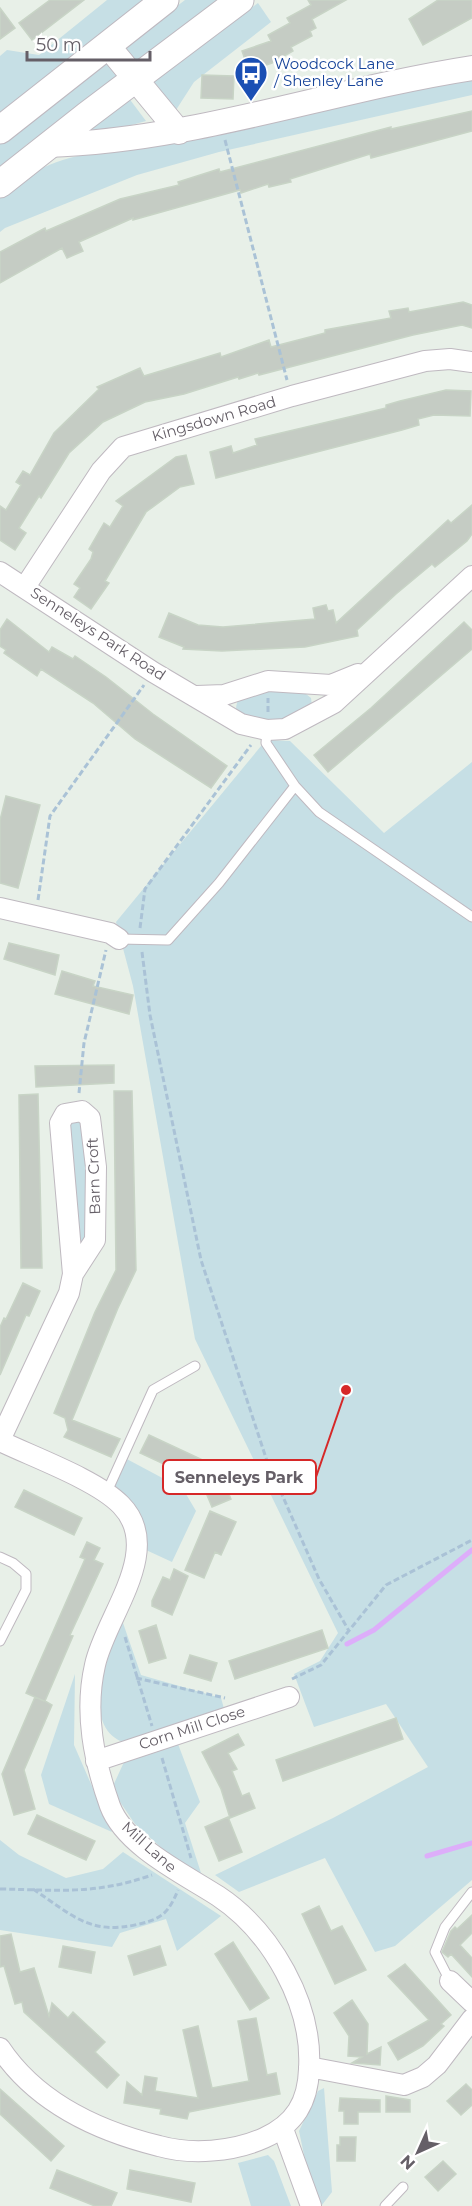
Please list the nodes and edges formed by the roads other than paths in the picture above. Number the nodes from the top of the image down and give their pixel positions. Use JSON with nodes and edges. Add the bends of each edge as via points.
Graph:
{"nodes":[{"id":1,"x":165,"y":0,"type":"edge"},
{"id":2,"x":240,"y":0,"type":"edge"},
{"id":3,"x":108,"y":46,"type":"junction"},
{"id":4,"x":472,"y":68,"type":"edge"},
{"id":5,"x":135,"y":79,"type":"junction"},
{"id":6,"x":2,"y":126,"type":"edge"},
{"id":7,"x":179,"y":132,"type":"junction"},
{"id":8,"x":48,"y":145,"type":"junction"},
{"id":9,"x":0,"y":184,"type":"edge"},
{"id":10,"x":472,"y":362,"type":"edge"},
{"id":11,"x":0,"y":572,"type":"edge"},
{"id":12,"x":472,"y":576,"type":"edge"},
{"id":13,"x":26,"y":587,"type":"junction"},
{"id":14,"x":366,"y":670,"type":"junction"},
{"id":15,"x":197,"y":696,"type":"junction"},
{"id":16,"x":267,"y":730,"type":"junction"},
{"id":17,"x":295,"y":786,"type":"junction"},
{"id":18,"x":0,"y":908,"type":"edge"},
{"id":19,"x":472,"y":917,"type":"edge"},
{"id":20,"x":114,"y":936,"type":"joint"},
{"id":21,"x":73,"y":1274,"type":"junction"},
{"id":22,"x":195,"y":1366,"type":"dead end"},
{"id":23,"x":0,"y":1441,"type":"edge"},
{"id":24,"x":106,"y":1494,"type":"junction"},
{"id":25,"x":0,"y":1557,"type":"edge"},
{"id":26,"x":0,"y":1641,"type":"edge"},
{"id":27,"x":289,"y":1688,"type":"road end"},
{"id":28,"x":96,"y":1761,"type":"junction"},
{"id":29,"x":472,"y":1892,"type":"edge"},
{"id":30,"x":450,"y":1980,"type":"joint"},
{"id":31,"x":472,"y":2002,"type":"edge"},
{"id":32,"x":472,"y":2019,"type":"edge"},
{"id":33,"x":0,"y":2048,"type":"edge"},
{"id":34,"x":309,"y":2067,"type":"junction"},
{"id":35,"x":283,"y":2129,"type":"junction"},
{"id":36,"x":403,"y":2187,"type":"dead end"},
{"id":37,"x":311,"y":2206,"type":"edge"},
{"id":38,"x":385,"y":2206,"type":"edge"}],
"edges":[{"from":1,"to":3,"type":"main road"},
{"from":2,"to":5,"type":"main road"},
{"from":3,"to":5,"type":"street"},
{"from":3,"to":6,"type":"main road"},
{"from":4,"to":7,"type":"street"},
{"from":5,"to":7,"type":"street"},
{"from":5,"to":8,"type":"main road"},
{"from":7,"to":8,"type":"street"},
{"from":8,"to":9,"type":"main road"},
{"from":10,"to":13,"type":"street","name":"Kingsdown Road","via":[[450,358],[425,361],[291,396],[123,447],[101,471]]},
{"from":11,"to":13,"type":"street","name":"Senneleys Park Road"},
{"from":12,"to":14,"type":"street","name":"Senneleys Park Road"},
{"from":13,"to":15,"type":"street","name":"Senneleys Park Road","via":[[153,672]]},
{"from":14,"to":15,"type":"street","name":"Senneleys Park Road","via":[[330,685],[268,681],[224,695]]},
{"from":14,"to":16,"type":"street","name":"Senneleys Park Road","via":[[334,703],[306,720],[285,729]]},
{"from":15,"to":16,"type":"street","name":"Senneleys Park Road","via":[[241,724]]},
{"from":16,"to":17,"type":"lane","via":[[266,743]]},
{"from":17,"to":19,"type":"lane","via":[[319,812]]},
{"from":17,"to":20,"type":"lane","via":[[219,883],[168,940]]},
{"from":18,"to":20,"type":"street"},
{"from":21,"to":21,"type":"street","name":"Barn Croft","via":[[60,1123],[65,1114],[82,1111],[90,1118],[96,1167],[95,1240]]},
{"from":21,"to":23,"type":"street","name":"Barn Croft","via":[[69,1293]]},
{"from":22,"to":24,"type":"lane","via":[[153,1390]]},
{"from":23,"to":24,"type":"street","name":"Mill Lane"},
{"from":24,"to":28,"type":"street","name":"Mill Lane","via":[[121,1504],[137,1527],[136,1554],[131,1578],[95,1663],[90,1702]]},
{"from":25,"to":26,"type":"lane","via":[[27,1574],[26,1590]]},
{"from":27,"to":28,"type":"street","name":"Corn Mill Close"},
{"from":28,"to":34,"type":"street","name":"Mill Lane","via":[[112,1809],[138,1841],[253,1924],[297,2001],[309,2044]]},
{"from":29,"to":30,"type":"lane","via":[[445,1928],[435,1952]]},
{"from":30,"to":31,"type":"street"},
{"from":32,"to":34,"type":"street","via":[[437,2065],[423,2077],[404,2085]]},
{"from":33,"to":35,"type":"street","via":[[9,2063],[39,2090],[105,2131],[127,2138],[177,2151],[204,2150],[234,2148]]},
{"from":34,"to":35,"type":"street","name":"Mill Lane","via":[[307,2093],[299,2111]]},
{"from":35,"to":37,"type":"street"},
{"from":36,"to":38,"type":"lane"}]}
